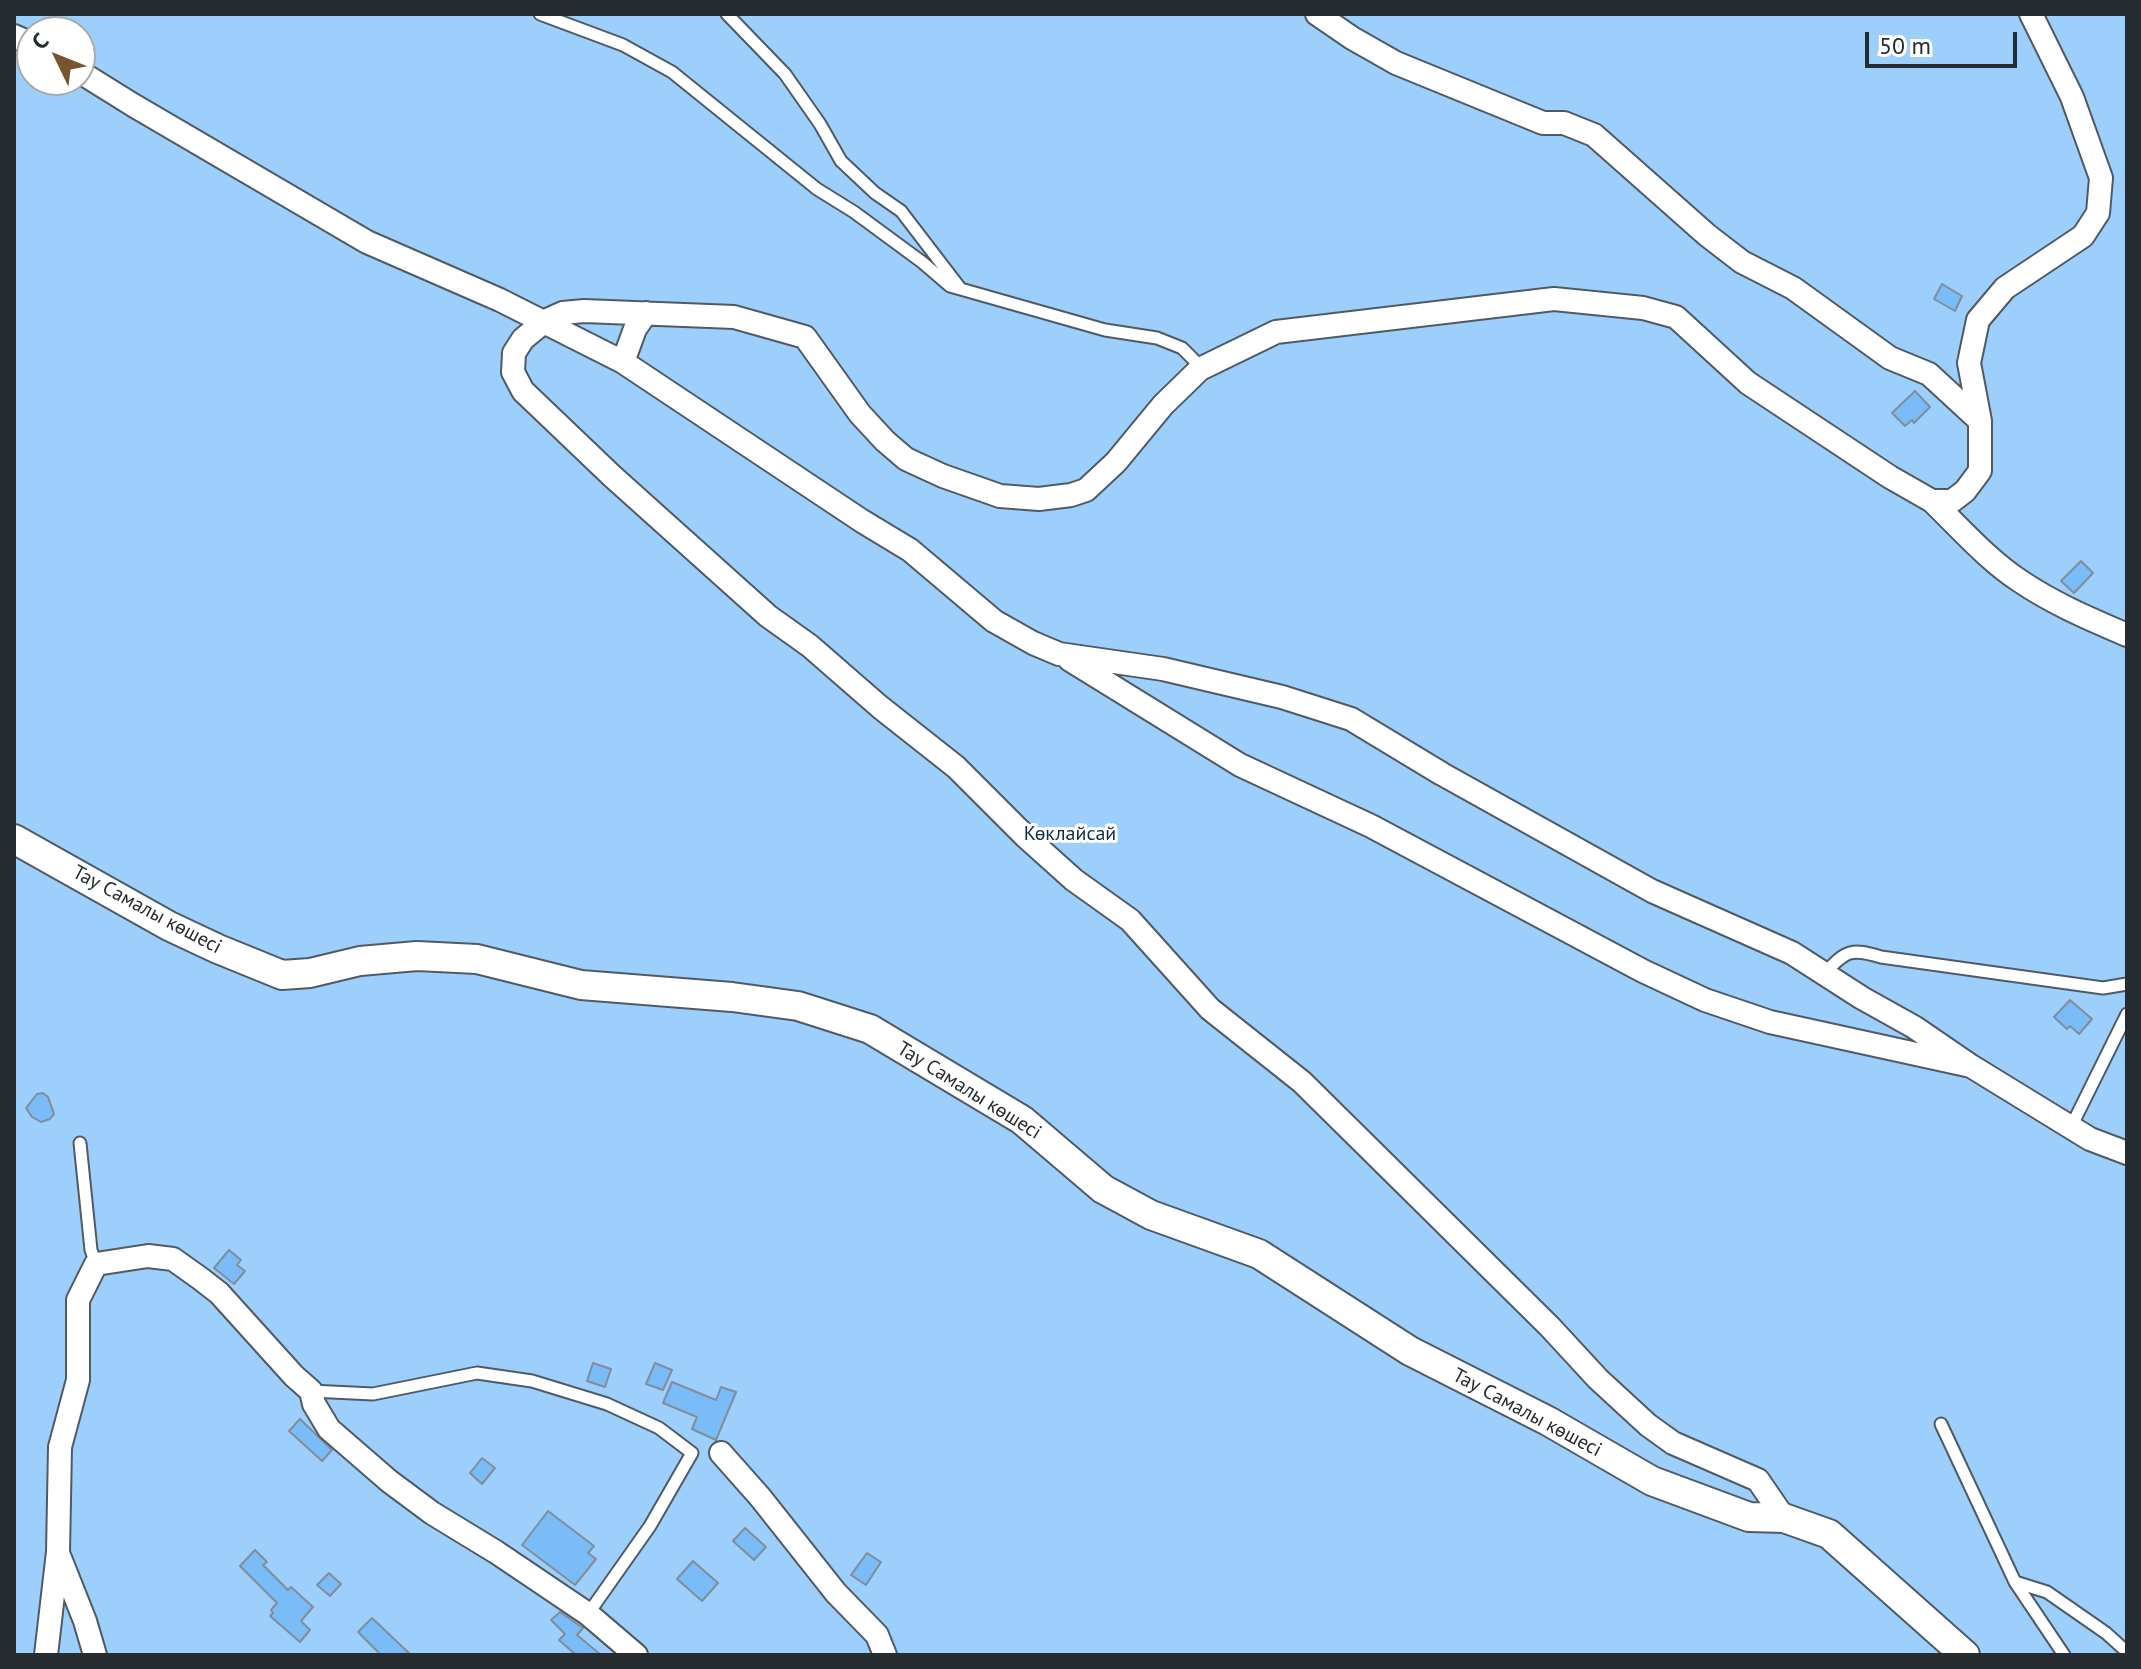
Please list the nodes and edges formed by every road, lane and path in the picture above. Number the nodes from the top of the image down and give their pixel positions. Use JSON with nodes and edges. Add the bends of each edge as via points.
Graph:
{"nodes":[{"id":1,"x":540,"y":14,"type":"edge"},
{"id":2,"x":727,"y":14,"type":"edge"},
{"id":3,"x":1317,"y":14,"type":"edge"},
{"id":4,"x":2031,"y":14,"type":"edge"},
{"id":5,"x":96,"y":81,"type":"edge"},
{"id":6,"x":960,"y":289,"type":"junction"},
{"id":7,"x":646,"y":313,"type":"junction"},
{"id":8,"x":545,"y":321,"type":"junction"},
{"id":9,"x":623,"y":362,"type":"junction"},
{"id":10,"x":1200,"y":369,"type":"junction"},
{"id":11,"x":1980,"y":421,"type":"junction"},
{"id":12,"x":1932,"y":501,"type":"junction"},
{"id":13,"x":2127,"y":635,"type":"edge"},
{"id":14,"x":1059,"y":654,"type":"junction"},
{"id":15,"x":14,"y":839,"type":"edge"},
{"id":16,"x":1825,"y":973,"type":"junction"},
{"id":17,"x":2127,"y":984,"type":"edge"},
{"id":18,"x":2127,"y":1014,"type":"edge"},
{"id":19,"x":1971,"y":1066,"type":"junction"},
{"id":20,"x":2071,"y":1127,"type":"junction"},
{"id":21,"x":80,"y":1143,"type":"dead end"},
{"id":22,"x":2127,"y":1153,"type":"edge"},
{"id":23,"x":96,"y":1264,"type":"junction"},
{"id":24,"x":311,"y":1391,"type":"junction"},
{"id":25,"x":1941,"y":1424,"type":"dead end"},
{"id":26,"x":721,"y":1453,"type":"dead end"},
{"id":27,"x":1784,"y":1518,"type":"junction"},
{"id":28,"x":58,"y":1552,"type":"junction"},
{"id":29,"x":2015,"y":1582,"type":"junction"},
{"id":30,"x":588,"y":1614,"type":"junction"},
{"id":31,"x":2127,"y":1652,"type":"edge"},
{"id":32,"x":46,"y":1655,"type":"edge"},
{"id":33,"x":95,"y":1655,"type":"edge"},
{"id":34,"x":636,"y":1655,"type":"edge"},
{"id":35,"x":885,"y":1655,"type":"edge"},
{"id":36,"x":1965,"y":1655,"type":"edge"},
{"id":37,"x":2064,"y":1655,"type":"edge"}],
"edges":[{"from":1,"to":6,"type":"lane","via":[[623,45],[672,72],[817,189]]},
{"from":2,"to":6,"type":"lane","via":[[785,74],[841,161],[901,211]]},
{"from":3,"to":11,"type":"street","via":[[1396,63],[1543,123],[1564,123],[1594,135],[1742,262],[1793,288],[1890,358],[1929,374]]},
{"from":4,"to":11,"type":"street","via":[[2072,97],[2101,178],[2098,213],[2083,236],[2005,288],[1978,320],[1969,363]]},
{"from":5,"to":8,"type":"street","via":[[367,242]]},
{"from":6,"to":10,"type":"lane","via":[[1105,330],[1157,338],[1182,348]]},
{"from":7,"to":8,"type":"street","via":[[563,313]]},
{"from":7,"to":9,"type":"street"},
{"from":7,"to":10,"type":"street","via":[[734,317],[805,337],[860,414],[906,459],[1000,496],[1039,499],[1086,490]]},
{"from":8,"to":9,"type":"street"},
{"from":8,"to":27,"type":"street","via":[[514,353],[513,372],[523,391],[768,616],[956,767],[1074,880],[1130,920],[1210,1009],[1302,1082],[1648,1425],[1673,1443],[1758,1480]]},
{"from":9,"to":14,"type":"street","via":[[910,550],[994,621]]},
{"from":10,"to":12,"type":"street","via":[[1276,332],[1554,299],[1643,308],[1676,317],[1748,383]]},
{"from":11,"to":12,"type":"street","via":[[1980,471],[1952,501]]},
{"from":12,"to":13,"type":"street","via":[[2018,580]]},
{"from":14,"to":16,"type":"street","via":[[1163,669],[1351,719],[1652,891]]},
{"from":14,"to":19,"type":"street","via":[[1240,765],[1371,826],[1705,1000],[1770,1022]]},
{"from":15,"to":27,"type":"street","name":"Тау Самалы көшесі","via":[[169,926],[282,975],[417,956],[477,959],[581,985],[798,1006],[870,1029],[1022,1120],[1103,1189],[1139,1209],[1259,1254],[1410,1351],[1652,1481],[1749,1517]]},
{"from":16,"to":17,"type":"lane","via":[[1841,955],[1859,951],[2040,981],[2103,988]]},
{"from":16,"to":19,"type":"street"},
{"from":18,"to":20,"type":"lane"},
{"from":19,"to":20,"type":"street"},
{"from":20,"to":22,"type":"street"},
{"from":21,"to":23,"type":"lane"},
{"from":23,"to":24,"type":"street","via":[[148,1256],[173,1259],[219,1293]]},
{"from":23,"to":28,"type":"street","via":[[78,1300],[78,1380],[60,1447]]},
{"from":24,"to":30,"type":"street","via":[[329,1429],[389,1481]]},
{"from":24,"to":30,"type":"lane","via":[[373,1394],[477,1373],[532,1381],[607,1404],[659,1428],[692,1453],[650,1526]]},
{"from":25,"to":29,"type":"lane"},
{"from":26,"to":35,"type":"street","via":[[877,1635]]},
{"from":27,"to":36,"type":"street","name":"Тау Самалы көшесі","via":[[1829,1534]]},
{"from":28,"to":32,"type":"street"},
{"from":28,"to":33,"type":"street"},
{"from":29,"to":31,"type":"lane","via":[[2047,1592]]},
{"from":29,"to":37,"type":"lane"},
{"from":30,"to":34,"type":"street"}]}
